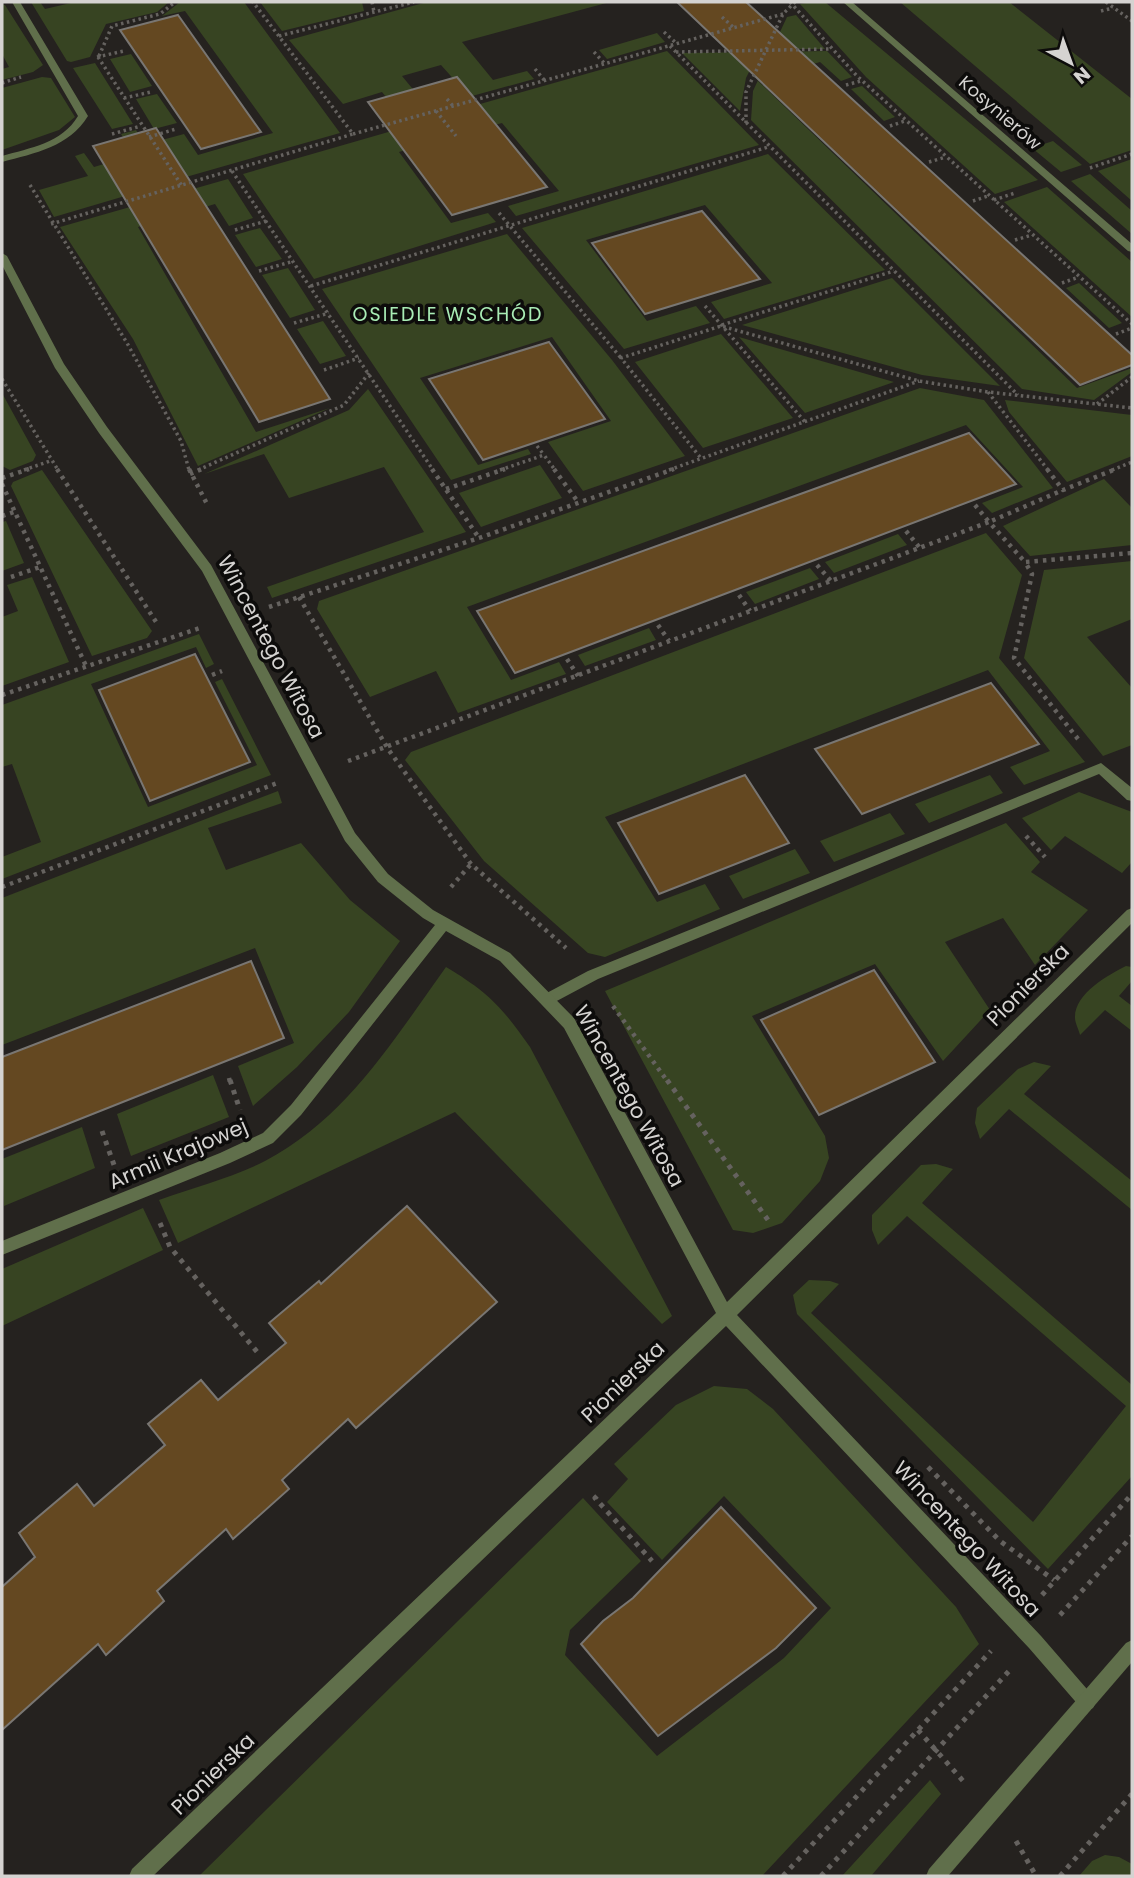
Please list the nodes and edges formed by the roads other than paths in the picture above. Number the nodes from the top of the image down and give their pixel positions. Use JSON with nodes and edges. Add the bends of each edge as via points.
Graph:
{"nodes":[{"id":1,"x":16,"y":2,"type":"edge"},
{"id":2,"x":847,"y":2,"type":"edge"},
{"id":3,"x":2,"y":159,"type":"edge"},
{"id":4,"x":1132,"y":249,"type":"edge"},
{"id":5,"x":2,"y":256,"type":"edge"},
{"id":6,"x":1132,"y":796,"type":"edge"},
{"id":7,"x":1132,"y":914,"type":"edge"},
{"id":8,"x":444,"y":923,"type":"junction"},
{"id":9,"x":548,"y":999,"type":"junction"},
{"id":10,"x":2,"y":1248,"type":"edge"},
{"id":11,"x":725,"y":1314,"type":"junction"},
{"id":12,"x":1132,"y":1649,"type":"edge"},
{"id":13,"x":1087,"y":1702,"type":"junction"},
{"id":14,"x":139,"y":1876,"type":"edge"},
{"id":15,"x":936,"y":1876,"type":"edge"}],
"edges":[{"from":1,"to":3,"type":"street","via":[[83,116],[65,136]]},
{"from":2,"to":4,"type":"street","name":"Kosynierów"},
{"from":5,"to":8,"type":"street","name":"Wincentego Witosa","via":[[59,365],[207,568],[350,837],[383,878]]},
{"from":6,"to":9,"type":"street","via":[[1101,768],[593,975]]},
{"from":7,"to":11,"type":"street","name":"Pionierska"},
{"from":8,"to":9,"type":"street","name":"Wincentego Witosa","via":[[505,957]]},
{"from":8,"to":10,"type":"street","name":"Armii Krajowej","via":[[268,1139]]},
{"from":9,"to":11,"type":"street","name":"Wincentego Witosa","via":[[569,1023]]},
{"from":11,"to":13,"type":"street","name":"Wincentego Witosa"},
{"from":11,"to":14,"type":"street","name":"Pionierska"},
{"from":12,"to":13,"type":"street"},
{"from":13,"to":15,"type":"street"}]}
